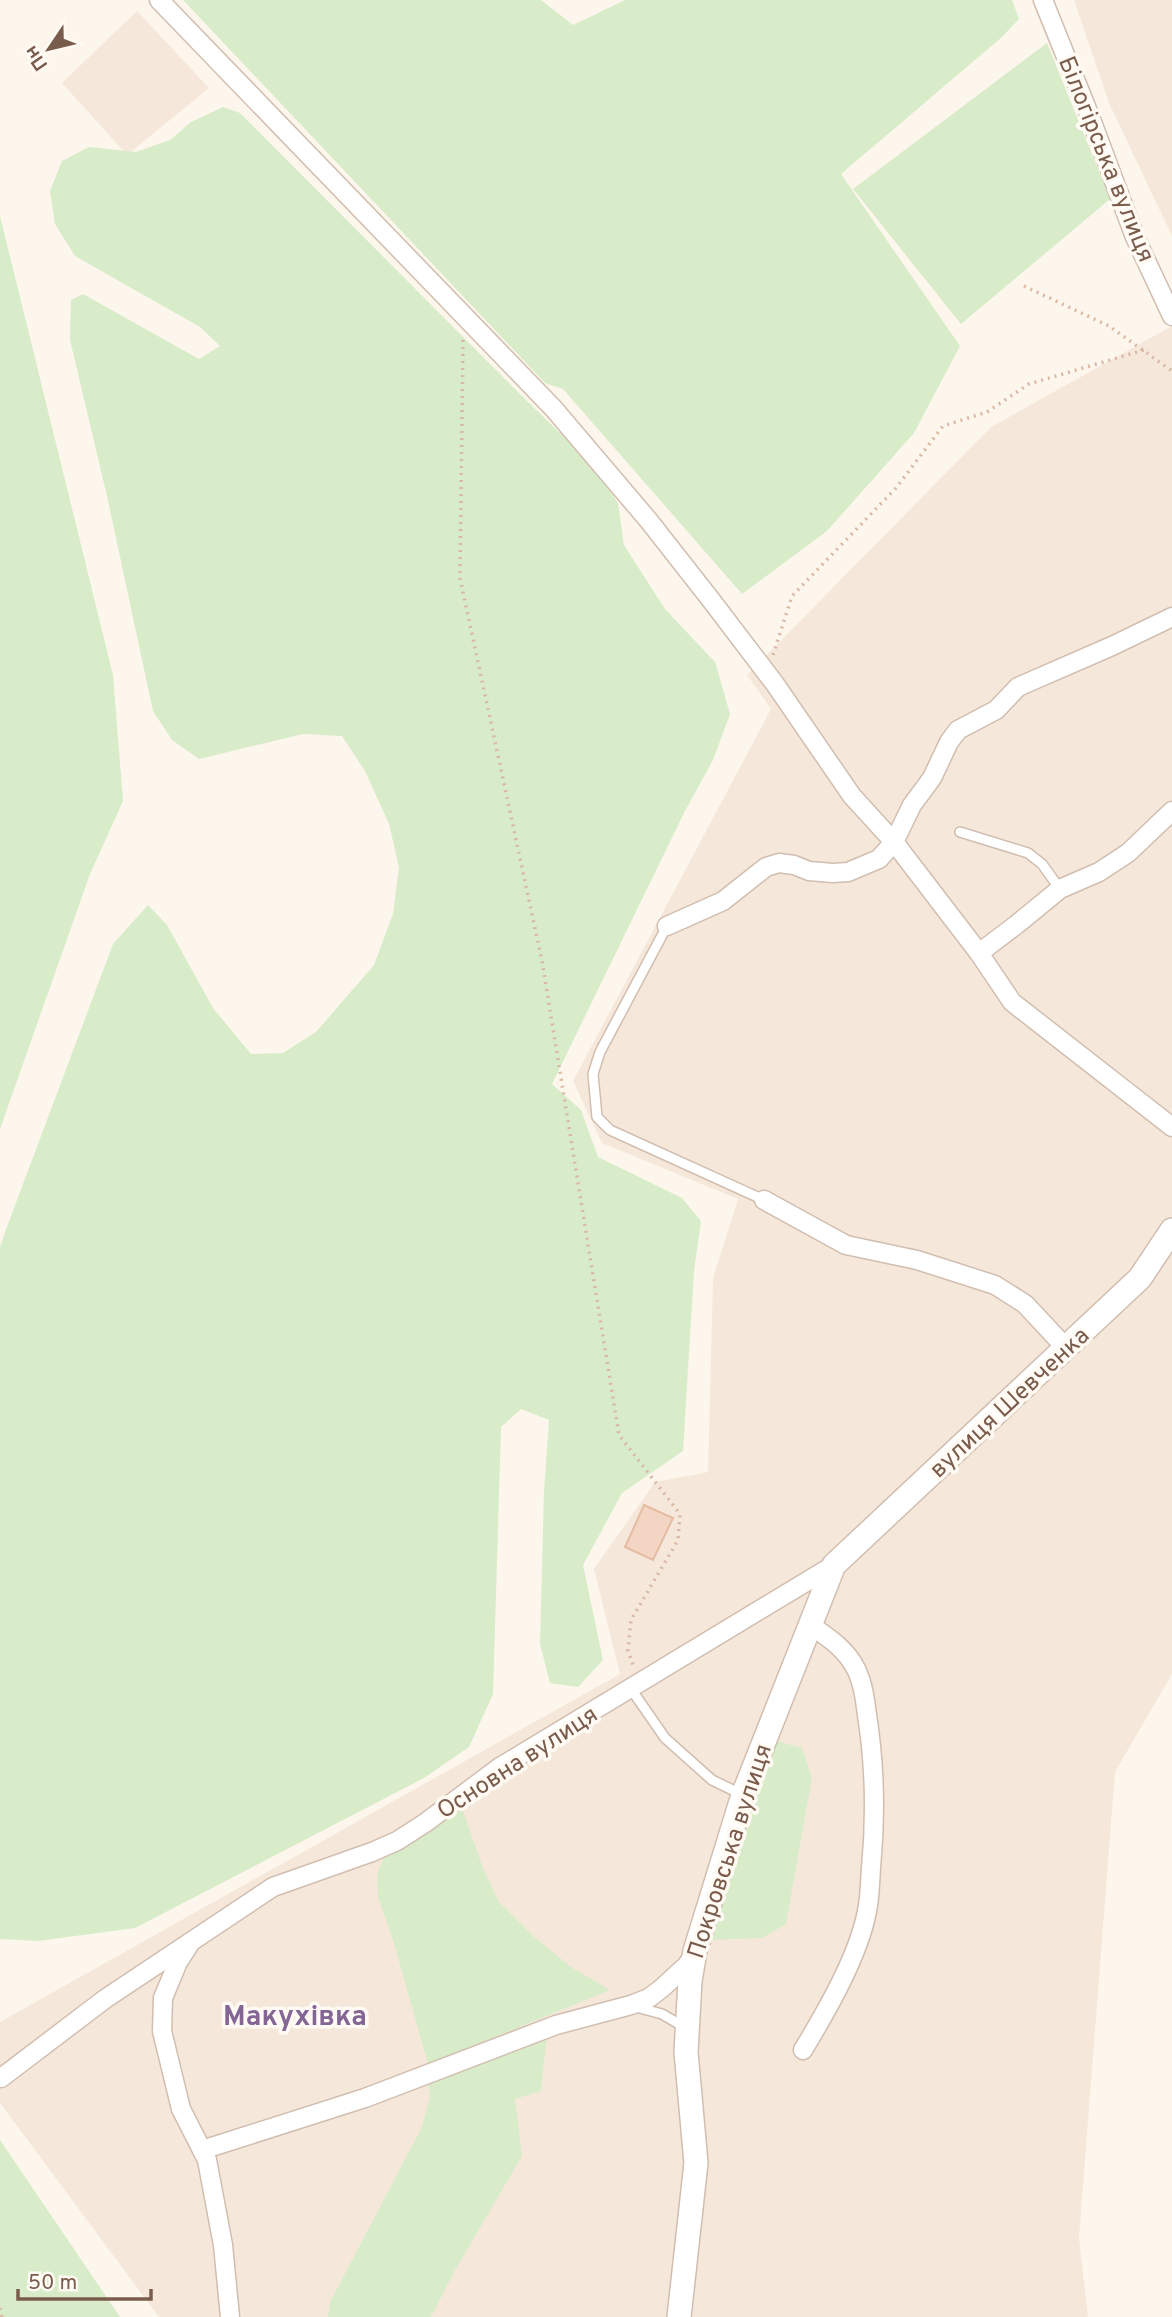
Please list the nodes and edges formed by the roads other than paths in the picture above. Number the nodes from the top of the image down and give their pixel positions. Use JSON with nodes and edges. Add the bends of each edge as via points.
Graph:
{"nodes":[{"id":1,"x":159,"y":0,"type":"edge"},
{"id":2,"x":1043,"y":0,"type":"edge"},
{"id":3,"x":1172,"y":316,"type":"edge"},
{"id":4,"x":1172,"y":617,"type":"edge"},
{"id":5,"x":1172,"y":811,"type":"edge"},
{"id":6,"x":960,"y":832,"type":"dead end"},
{"id":7,"x":894,"y":842,"type":"junction"},
{"id":8,"x":1060,"y":889,"type":"junction"},
{"id":9,"x":667,"y":926,"type":"joint"},
{"id":10,"x":979,"y":953,"type":"junction"},
{"id":11,"x":1172,"y":1127,"type":"edge"},
{"id":12,"x":764,"y":1200,"type":"joint"},
{"id":13,"x":1172,"y":1230,"type":"edge"},
{"id":14,"x":1066,"y":1348,"type":"junction"},
{"id":15,"x":834,"y":1564,"type":"junction"},
{"id":16,"x":810,"y":1625,"type":"junction"},
{"id":17,"x":635,"y":1686,"type":"junction"},
{"id":18,"x":743,"y":1795,"type":"junction"},
{"id":19,"x":192,"y":1940,"type":"junction"},
{"id":20,"x":694,"y":1955,"type":"junction"},
{"id":21,"x":156,"y":1983,"type":"junction"},
{"id":22,"x":631,"y":2005,"type":"junction"},
{"id":23,"x":687,"y":2030,"type":"junction"},
{"id":24,"x":803,"y":2050,"type":"dead end"},
{"id":25,"x":1,"y":2078,"type":"edge"},
{"id":26,"x":202,"y":2150,"type":"junction"},
{"id":27,"x":230,"y":2317,"type":"edge"},
{"id":28,"x":679,"y":2317,"type":"edge"}],
"edges":[{"from":1,"to":7,"type":"street","via":[[554,409],[649,521],[766,673],[852,796]]},
{"from":2,"to":3,"type":"street","name":"Білогірська вулиця","via":[[1135,237]]},
{"from":4,"to":7,"type":"street","via":[[1027,682],[996,710],[958,730]]},
{"from":5,"to":8,"type":"street","via":[[1128,853]]},
{"from":6,"to":8,"type":"lane","via":[[1028,853]]},
{"from":7,"to":9,"type":"street","via":[[879,859],[848,872],[809,871],[779,863],[766,867],[723,901]]},
{"from":7,"to":10,"type":"street"},
{"from":8,"to":10,"type":"street"},
{"from":9,"to":12,"type":"lane","via":[[600,1052],[593,1074],[597,1117],[610,1130]]},
{"from":10,"to":11,"type":"street","via":[[1012,1002]]},
{"from":12,"to":14,"type":"street","via":[[846,1245],[995,1284],[1025,1304]]},
{"from":13,"to":14,"type":"street","name":"вулиця Шевченка","via":[[1140,1278]]},
{"from":14,"to":15,"type":"street","name":"вулиця Шевченка"},
{"from":15,"to":16,"type":"street","name":"Покровська вулиця"},
{"from":15,"to":17,"type":"street","name":"Основна вулиця"},
{"from":16,"to":18,"type":"street","name":"Покровська вулиця"},
{"from":16,"to":24,"type":"street","via":[[843,1651],[863,1688],[873,1754],[875,1823],[867,1911],[856,1950]]},
{"from":17,"to":18,"type":"lane","via":[[665,1738],[712,1780]]},
{"from":17,"to":19,"type":"street","name":"Основна вулиця","via":[[500,1767],[397,1841],[273,1887]]},
{"from":18,"to":20,"type":"street","name":"Покровська вулиця"},
{"from":19,"to":21,"type":"street","name":"Основна вулиця"},
{"from":19,"to":21,"type":"street","name":"Основна вулиця"},
{"from":20,"to":22,"type":"street","via":[[649,1998]]},
{"from":20,"to":23,"type":"street","name":"Покровська вулиця"},
{"from":21,"to":25,"type":"street","name":"Основна вулиця"},
{"from":21,"to":26,"type":"street","name":"Основна вулиця","via":[[181,2109]]},
{"from":22,"to":23,"type":"lane","via":[[662,2014]]},
{"from":22,"to":26,"type":"street","via":[[556,2025],[365,2098]]},
{"from":23,"to":28,"type":"street","name":"Покровська вулиця","via":[[696,2163]]},
{"from":26,"to":27,"type":"street","name":"Основна вулиця","via":[[223,2245]]}]}
